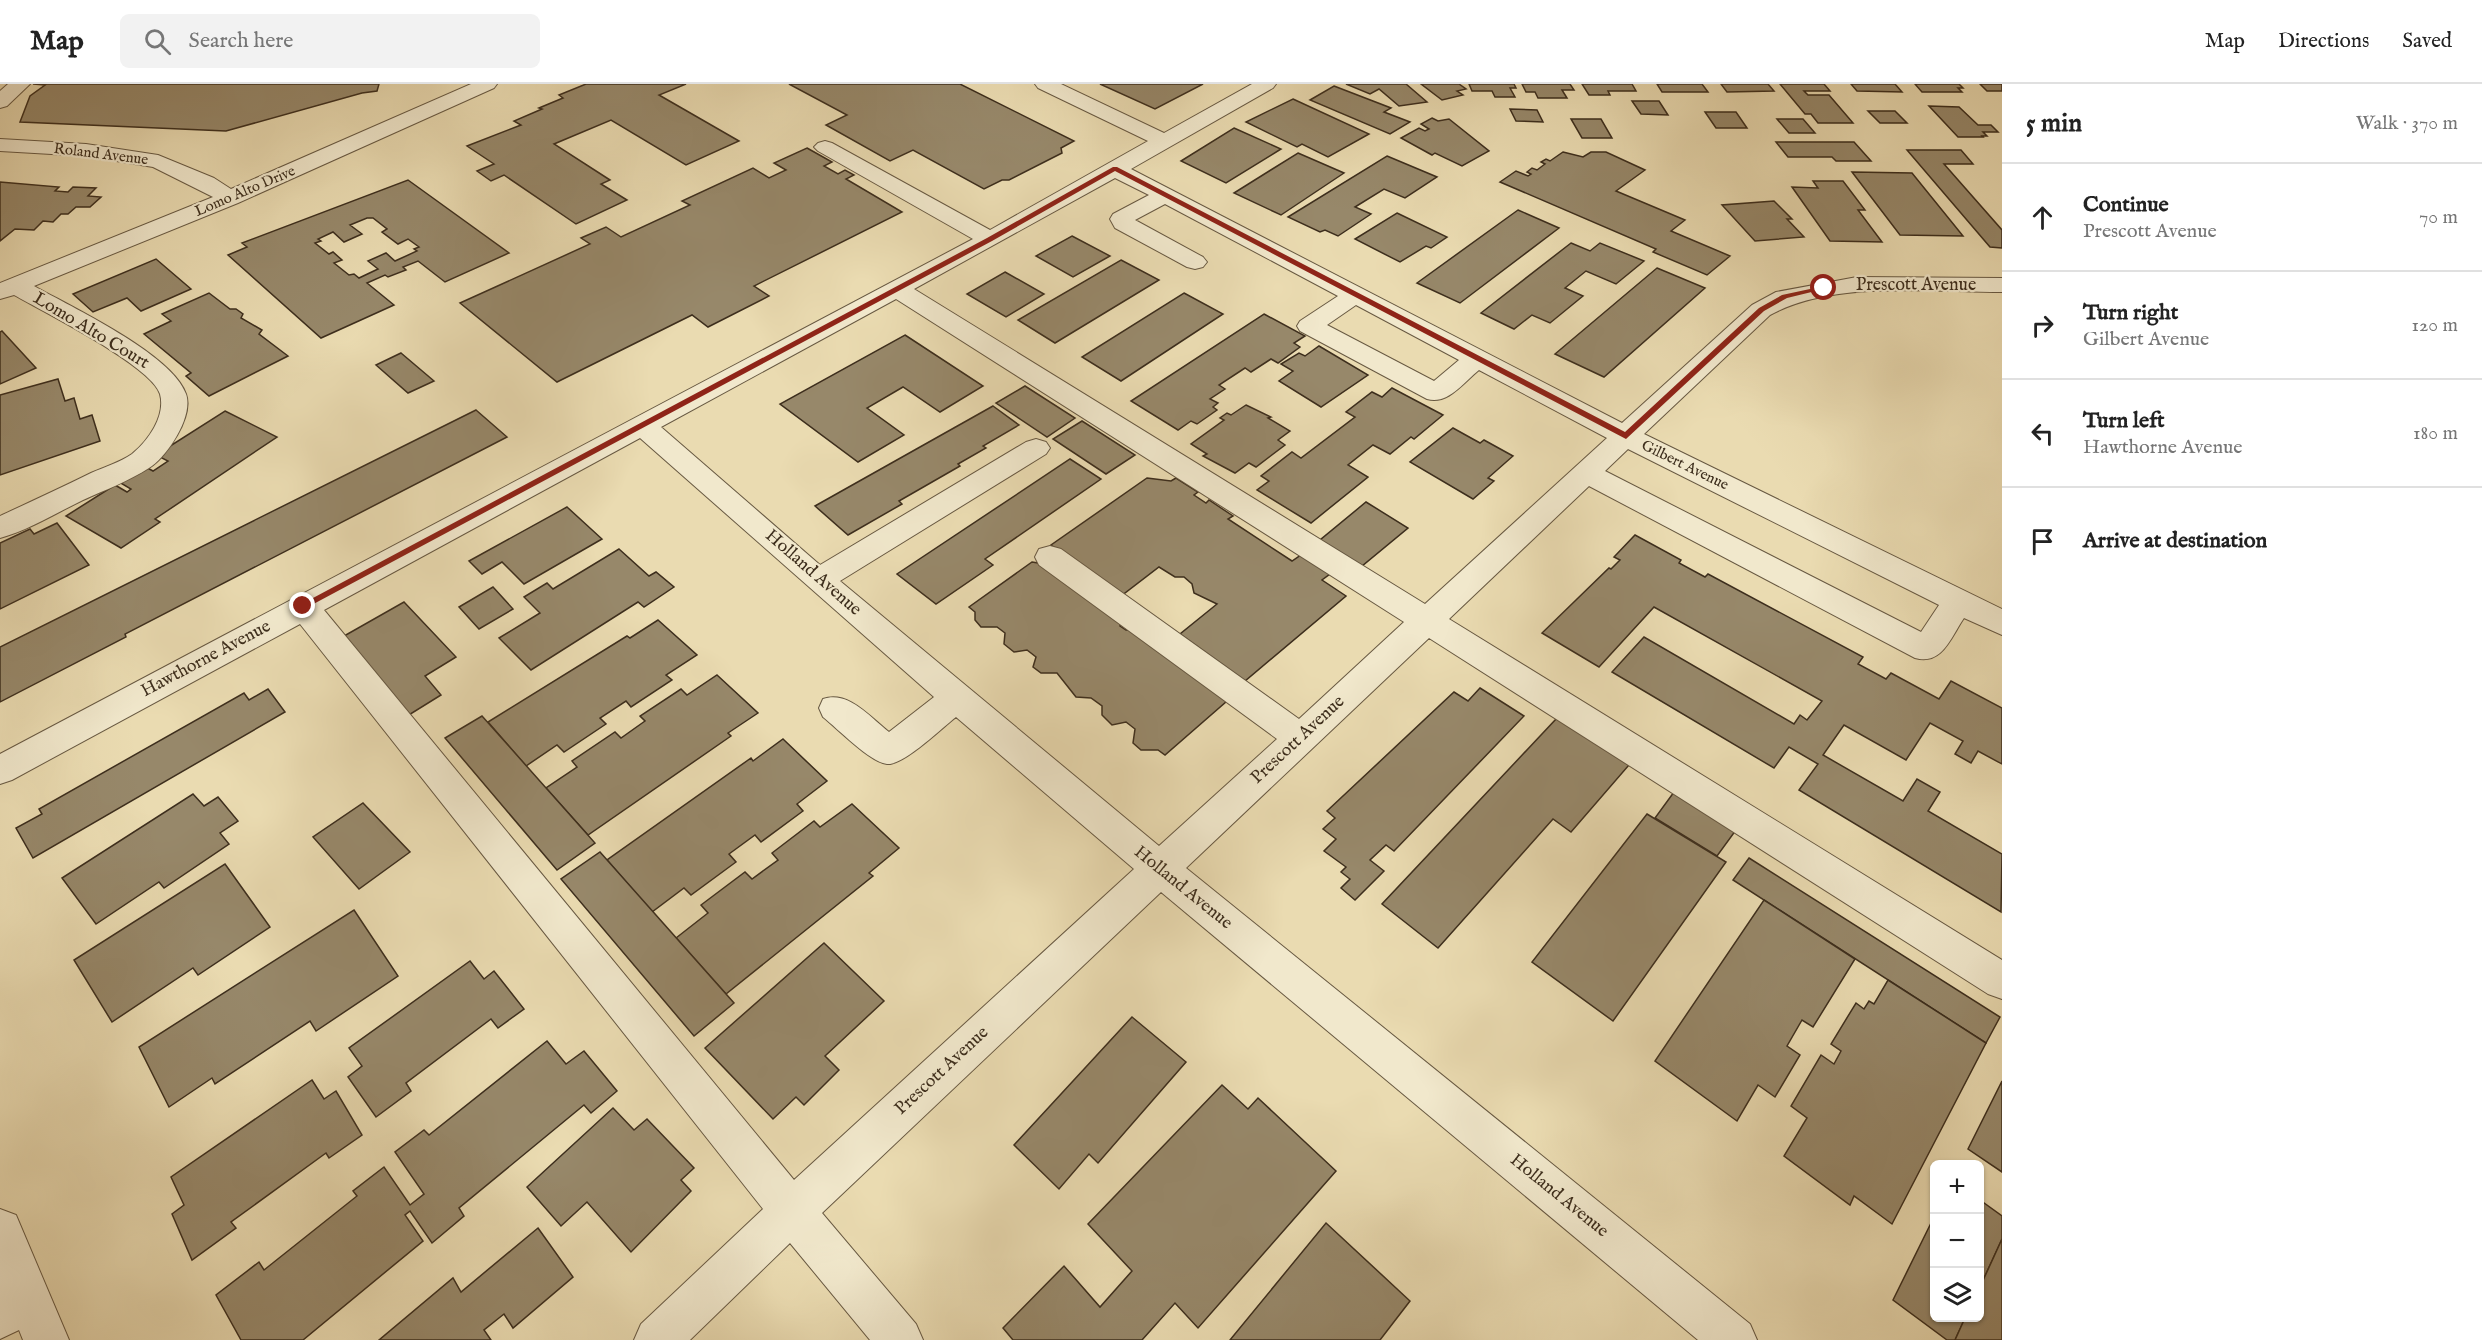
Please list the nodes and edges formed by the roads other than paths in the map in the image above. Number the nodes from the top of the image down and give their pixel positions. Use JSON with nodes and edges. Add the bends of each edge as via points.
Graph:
{"nodes":[{"id":1,"x":20,"y":84,"type":"edge"},
{"id":2,"x":487,"y":84,"type":"edge"},
{"id":3,"x":1045,"y":84,"type":"edge"},
{"id":4,"x":1264,"y":84,"type":"edge"},
{"id":5,"x":0,"y":102,"type":"edge"},
{"id":6,"x":1164,"y":141,"type":"junction"},
{"id":7,"x":0,"y":145,"type":"edge"},
{"id":8,"x":825,"y":147,"type":"dead end"},
{"id":9,"x":1115,"y":169,"type":"junction"},
{"id":10,"x":1166,"y":195,"type":"junction"},
{"id":11,"x":230,"y":198,"type":"junction"},
{"id":12,"x":990,"y":239,"type":"junction"},
{"id":13,"x":1195,"y":262,"type":"dead end"},
{"id":14,"x":2002,"y":285,"type":"edge"},
{"id":15,"x":8,"y":289,"type":"edge"},
{"id":16,"x":897,"y":289,"type":"junction"},
{"id":17,"x":1355,"y":295,"type":"junction"},
{"id":18,"x":1477,"y":358,"type":"junction"},
{"id":19,"x":642,"y":425,"type":"junction"},
{"id":20,"x":1626,"y":436,"type":"junction"},
{"id":21,"x":1036,"y":448,"type":"dead end"},
{"id":22,"x":1586,"y":473,"type":"junction"},
{"id":23,"x":0,"y":528,"type":"edge"},
{"id":24,"x":1050,"y":557,"type":"dead end"},
{"id":25,"x":820,"y":579,"type":"junction"},
{"id":26,"x":1959,"y":601,"type":"junction"},
{"id":27,"x":303,"y":606,"type":"junction"},
{"id":28,"x":1428,"y":619,"type":"junction"},
{"id":29,"x":2002,"y":623,"type":"edge"},
{"id":30,"x":956,"y":698,"type":"junction"},
{"id":31,"x":835,"y":708,"type":"dead end"},
{"id":32,"x":1301,"y":738,"type":"junction"},
{"id":33,"x":0,"y":770,"type":"edge"},
{"id":34,"x":1159,"y":870,"type":"junction"},
{"id":35,"x":2002,"y":981,"type":"edge"},
{"id":36,"x":792,"y":1210,"type":"junction"},
{"id":37,"x":0,"y":1231,"type":"edge"},
{"id":38,"x":14,"y":1306,"type":"edge"},
{"id":39,"x":46,"y":1340,"type":"edge"},
{"id":40,"x":657,"y":1340,"type":"edge"},
{"id":41,"x":900,"y":1340,"type":"edge"},
{"id":42,"x":1734,"y":1340,"type":"edge"}],
"edges":[{"from":1,"to":5,"type":"street"},
{"from":2,"to":11,"type":"street","name":"Lomo Alto Drive"},
{"from":3,"to":6,"type":"street"},
{"from":4,"to":6,"type":"street","name":"Hawthorne Avenue"},
{"from":6,"to":9,"type":"street","name":"Hawthorne Avenue"},
{"from":7,"to":11,"type":"street","name":"Roland Avenue","via":[[86,150],[158,160]]},
{"from":8,"to":12,"type":"street"},
{"from":9,"to":10,"type":"street","name":"Gilbert Avenue"},
{"from":9,"to":12,"type":"street","name":"Hawthorne Avenue"},
{"from":10,"to":13,"type":"street","via":[[1121,219]]},
{"from":10,"to":17,"type":"street","name":"Gilbert Avenue"},
{"from":11,"to":15,"type":"street","name":"Lomo Alto Drive"},
{"from":12,"to":16,"type":"street","name":"Hawthorne Avenue"},
{"from":14,"to":20,"type":"street","name":"Prescott Avenue","via":[[1857,284],[1785,297],[1761,310]]},
{"from":15,"to":23,"type":"street","name":"Lomo Alto Court","via":[[130,352],[158,372],[173,392],[173,410],[157,446],[141,461]]},
{"from":16,"to":19,"type":"street","name":"Hawthorne Avenue"},
{"from":16,"to":28,"type":"street"},
{"from":17,"to":18,"type":"street","name":"Gilbert Avenue"},
{"from":17,"to":18,"type":"street","via":[[1309,326],[1436,393]]},
{"from":18,"to":20,"type":"street","name":"Gilbert Avenue"},
{"from":19,"to":25,"type":"street","name":"Holland Avenue"},
{"from":19,"to":27,"type":"street","name":"Hawthorne Avenue"},
{"from":20,"to":22,"type":"street","name":"Prescott Avenue"},
{"from":20,"to":26,"type":"street","name":"Gilbert Avenue"},
{"from":21,"to":25,"type":"street"},
{"from":22,"to":26,"type":"street","via":[[1926,649]]},
{"from":22,"to":28,"type":"street","name":"Prescott Avenue"},
{"from":24,"to":32,"type":"street"},
{"from":25,"to":30,"type":"street","name":"Holland Avenue"},
{"from":26,"to":29,"type":"street","name":"Gilbert Avenue"},
{"from":27,"to":33,"type":"street","name":"Hawthorne Avenue"},
{"from":27,"to":36,"type":"street"},
{"from":28,"to":32,"type":"street","name":"Prescott Avenue"},
{"from":28,"to":35,"type":"street"},
{"from":30,"to":31,"type":"street","via":[[889,751]]},
{"from":30,"to":34,"type":"street","name":"Holland Avenue"},
{"from":32,"to":34,"type":"street","name":"Prescott Avenue"},
{"from":34,"to":36,"type":"street","name":"Prescott Avenue"},
{"from":34,"to":42,"type":"street","name":"Holland Avenue"},
{"from":36,"to":40,"type":"street","name":"Prescott Avenue"},
{"from":36,"to":41,"type":"street"},
{"from":37,"to":38,"type":"street"},
{"from":38,"to":39,"type":"street"}]}
